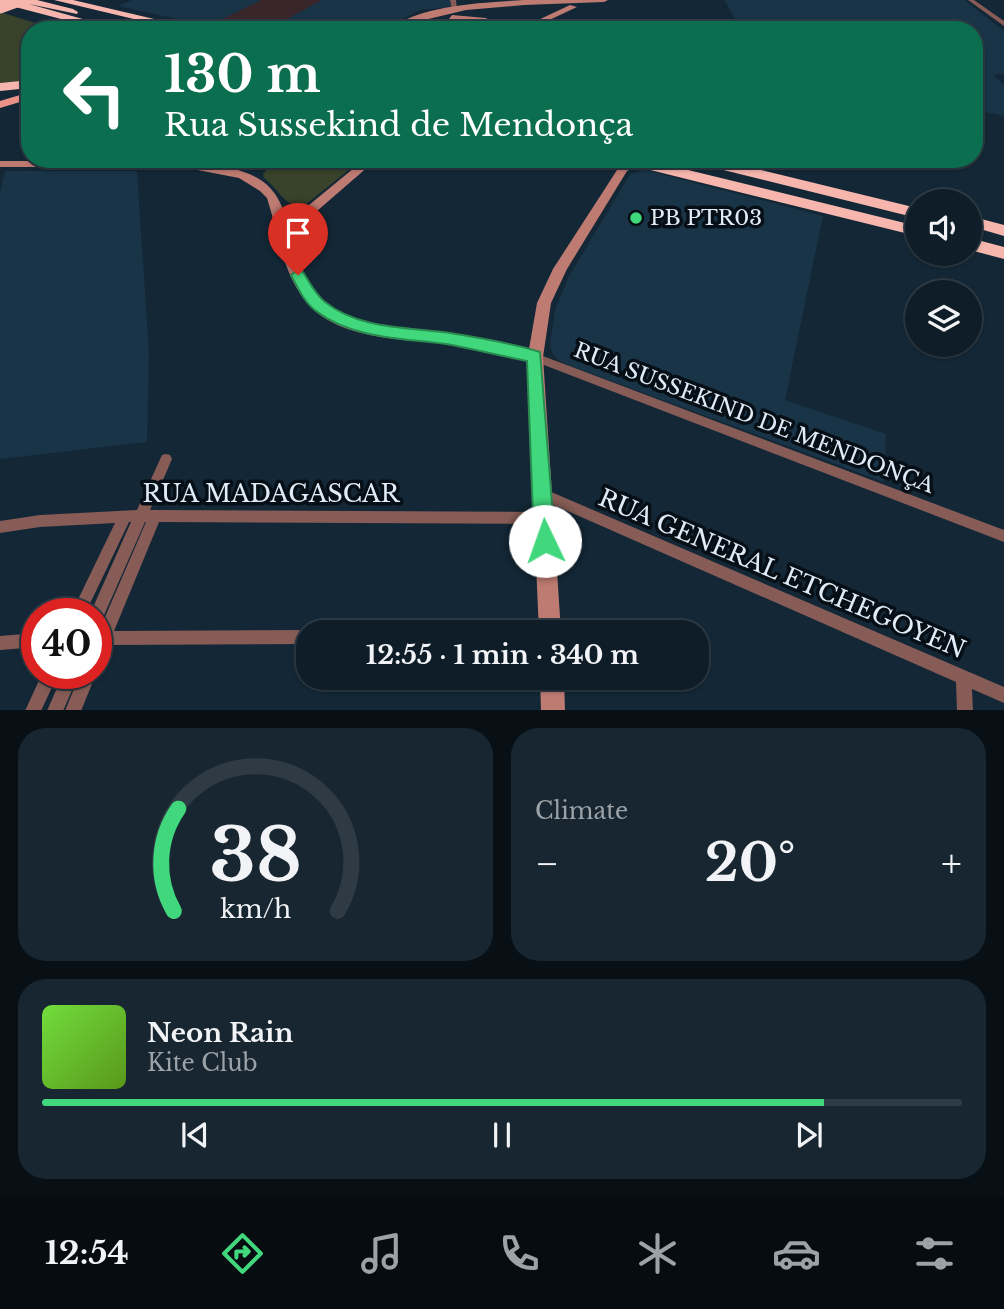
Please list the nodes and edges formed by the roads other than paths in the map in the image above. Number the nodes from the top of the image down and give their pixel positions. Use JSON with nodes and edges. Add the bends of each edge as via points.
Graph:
{"nodes":[{"id":1,"x":0,"y":0,"type":"edge"},
{"id":2,"x":41,"y":0,"type":"edge"},
{"id":3,"x":60,"y":0,"type":"edge"},
{"id":4,"x":612,"y":0,"type":"edge"},
{"id":5,"x":971,"y":0,"type":"edge"},
{"id":6,"x":95,"y":1,"type":"edge"},
{"id":7,"x":604,"y":1,"type":"edge"},
{"id":8,"x":22,"y":2,"type":"edge"},
{"id":9,"x":0,"y":7,"type":"edge"},
{"id":10,"x":454,"y":9,"type":"edge"},
{"id":11,"x":57,"y":15,"type":"junction"},
{"id":12,"x":43,"y":21,"type":"edge"},
{"id":13,"x":68,"y":21,"type":"edge"},
{"id":14,"x":81,"y":21,"type":"edge"},
{"id":15,"x":107,"y":21,"type":"edge"},
{"id":16,"x":113,"y":21,"type":"edge"},
{"id":17,"x":126,"y":21,"type":"edge"},
{"id":18,"x":130,"y":21,"type":"edge"},
{"id":19,"x":134,"y":21,"type":"edge"},
{"id":20,"x":411,"y":21,"type":"edge"},
{"id":21,"x":474,"y":21,"type":"edge"},
{"id":22,"x":482,"y":21,"type":"edge"},
{"id":23,"x":539,"y":21,"type":"edge"},
{"id":24,"x":1004,"y":24,"type":"edge"},
{"id":25,"x":21,"y":85,"type":"edge"},
{"id":26,"x":0,"y":88,"type":"edge"},
{"id":27,"x":21,"y":97,"type":"edge"},
{"id":28,"x":21,"y":98,"type":"edge"},
{"id":29,"x":0,"y":105,"type":"edge"},
{"id":30,"x":0,"y":158,"type":"edge"},
{"id":31,"x":21,"y":163,"type":"joint"},
{"id":32,"x":0,"y":164,"type":"edge"},
{"id":33,"x":215,"y":168,"type":"edge"},
{"id":34,"x":269,"y":168,"type":"edge"},
{"id":35,"x":361,"y":168,"type":"edge"},
{"id":36,"x":622,"y":168,"type":"edge"},
{"id":37,"x":646,"y":168,"type":"edge"},
{"id":38,"x":720,"y":168,"type":"edge"},
{"id":39,"x":723,"y":168,"type":"edge"},
{"id":40,"x":780,"y":168,"type":"edge"},
{"id":41,"x":359,"y":170,"type":"joint"},
{"id":42,"x":254,"y":181,"type":"junction"},
{"id":43,"x":905,"y":199,"type":"edge"},
{"id":44,"x":276,"y":206,"type":"junction"},
{"id":45,"x":313,"y":208,"type":"junction"},
{"id":46,"x":905,"y":210,"type":"edge"},
{"id":47,"x":905,"y":216,"type":"edge"},
{"id":48,"x":982,"y":217,"type":"edge"},
{"id":49,"x":1004,"y":222,"type":"edge"},
{"id":50,"x":982,"y":227,"type":"edge"},
{"id":51,"x":905,"y":228,"type":"edge"},
{"id":52,"x":1004,"y":233,"type":"edge"},
{"id":53,"x":982,"y":235,"type":"edge"},
{"id":54,"x":286,"y":238,"type":"junction"},
{"id":55,"x":1004,"y":241,"type":"edge"},
{"id":56,"x":982,"y":247,"type":"edge"},
{"id":57,"x":1004,"y":253,"type":"edge"},
{"id":58,"x":535,"y":357,"type":"junction"},
{"id":59,"x":166,"y":459,"type":"dead end"},
{"id":60,"x":542,"y":494,"type":"junction"},
{"id":61,"x":125,"y":516,"type":"junction"},
{"id":62,"x":149,"y":517,"type":"junction"},
{"id":63,"x":543,"y":518,"type":"junction"},
{"id":64,"x":0,"y":527,"type":"edge"},
{"id":65,"x":1004,"y":536,"type":"edge"},
{"id":66,"x":86,"y":598,"type":"edge"},
{"id":67,"x":106,"y":598,"type":"edge"},
{"id":68,"x":112,"y":608,"type":"edge"},
{"id":69,"x":549,"y":620,"type":"edge"},
{"id":70,"x":296,"y":637,"type":"edge"},
{"id":71,"x":112,"y":638,"type":"edge"},
{"id":72,"x":21,"y":641,"type":"edge"},
{"id":73,"x":0,"y":643,"type":"edge"},
{"id":74,"x":964,"y":677,"type":"junction"},
{"id":75,"x":43,"y":689,"type":"edge"},
{"id":76,"x":64,"y":689,"type":"edge"},
{"id":77,"x":82,"y":689,"type":"edge"},
{"id":78,"x":552,"y":690,"type":"edge"},
{"id":79,"x":1004,"y":695,"type":"edge"},
{"id":80,"x":33,"y":710,"type":"edge"},
{"id":81,"x":55,"y":710,"type":"edge"},
{"id":82,"x":73,"y":710,"type":"edge"},
{"id":83,"x":553,"y":710,"type":"edge"},
{"id":84,"x":965,"y":710,"type":"edge"}],
"edges":[{"from":1,"to":8,"type":"highway"},
{"from":2,"to":17,"type":"highway"},
{"from":3,"to":18,"type":"highway"},
{"from":4,"to":7,"type":"street"},
{"from":5,"to":24,"type":"street"},
{"from":6,"to":19,"type":"highway"},
{"from":7,"to":10,"type":"street"},
{"from":7,"to":23,"type":"street"},
{"from":8,"to":9,"type":"highway","bridge":true},
{"from":8,"to":11,"type":"highway"},
{"from":8,"to":13,"type":"highway"},
{"from":8,"to":15,"type":"highway"},
{"from":9,"to":12,"type":"highway"},
{"from":10,"to":20,"type":"street"},
{"from":10,"to":21,"type":"street"},
{"from":10,"to":22,"type":"street"},
{"from":11,"to":14,"type":"highway"},
{"from":11,"to":16,"type":"highway"},
{"from":25,"to":26,"type":"highway"},
{"from":27,"to":29,"type":"main road"},
{"from":28,"to":29,"type":"main road"},
{"from":30,"to":31,"type":"street"},
{"from":31,"to":32,"type":"street"},
{"from":33,"to":42,"type":"street"},
{"from":34,"to":42,"type":"street"},
{"from":35,"to":41,"type":"street"},
{"from":36,"to":58,"type":"street","via":[[552,284]]},
{"from":37,"to":51,"type":"highway"},
{"from":38,"to":47,"type":"highway"},
{"from":39,"to":46,"type":"highway"},
{"from":40,"to":43,"type":"highway"},
{"from":41,"to":45,"type":"street"},
{"from":42,"to":44,"type":"street","name":"RUA SUSSEKIND DE MENDONÇA","via":[[267,189]]},
{"from":44,"to":45,"type":"street","via":[[287,211]]},
{"from":44,"to":54,"type":"street","name":"RUA SUSSEKIND DE MENDONÇA"},
{"from":45,"to":54,"type":"street"},
{"from":48,"to":49,"type":"highway"},
{"from":50,"to":52,"type":"highway"},
{"from":53,"to":55,"type":"highway"},
{"from":54,"to":58,"type":"street","name":"RUA SUSSEKIND DE MENDONÇA","via":[[310,297],[334,315],[376,330],[452,339]]},
{"from":56,"to":57,"type":"highway"},
{"from":58,"to":60,"type":"street"},
{"from":58,"to":65,"type":"street","name":"RUA SUSSEKIND DE MENDONÇA"},
{"from":59,"to":62,"type":"street"},
{"from":60,"to":63,"type":"street"},
{"from":60,"to":74,"type":"street","name":"RUA GENERAL ETCHEGOYEN"},
{"from":61,"to":62,"type":"street","name":"RUA MADAGASCAR"},
{"from":61,"to":64,"type":"street","name":"RUA MADAGASCAR"},
{"from":61,"to":66,"type":"street"},
{"from":62,"to":63,"type":"street","name":"RUA MADAGASCAR"},
{"from":62,"to":67,"type":"street"},
{"from":62,"to":68,"type":"street"},
{"from":63,"to":69,"type":"street"},
{"from":70,"to":71,"type":"street"},
{"from":72,"to":73,"type":"street"},
{"from":74,"to":79,"type":"street","name":"RUA GENERAL ETCHEGOYEN"},
{"from":74,"to":84,"type":"street"},
{"from":75,"to":80,"type":"street"},
{"from":76,"to":81,"type":"street"},
{"from":77,"to":82,"type":"street"},
{"from":78,"to":83,"type":"street"}]}
